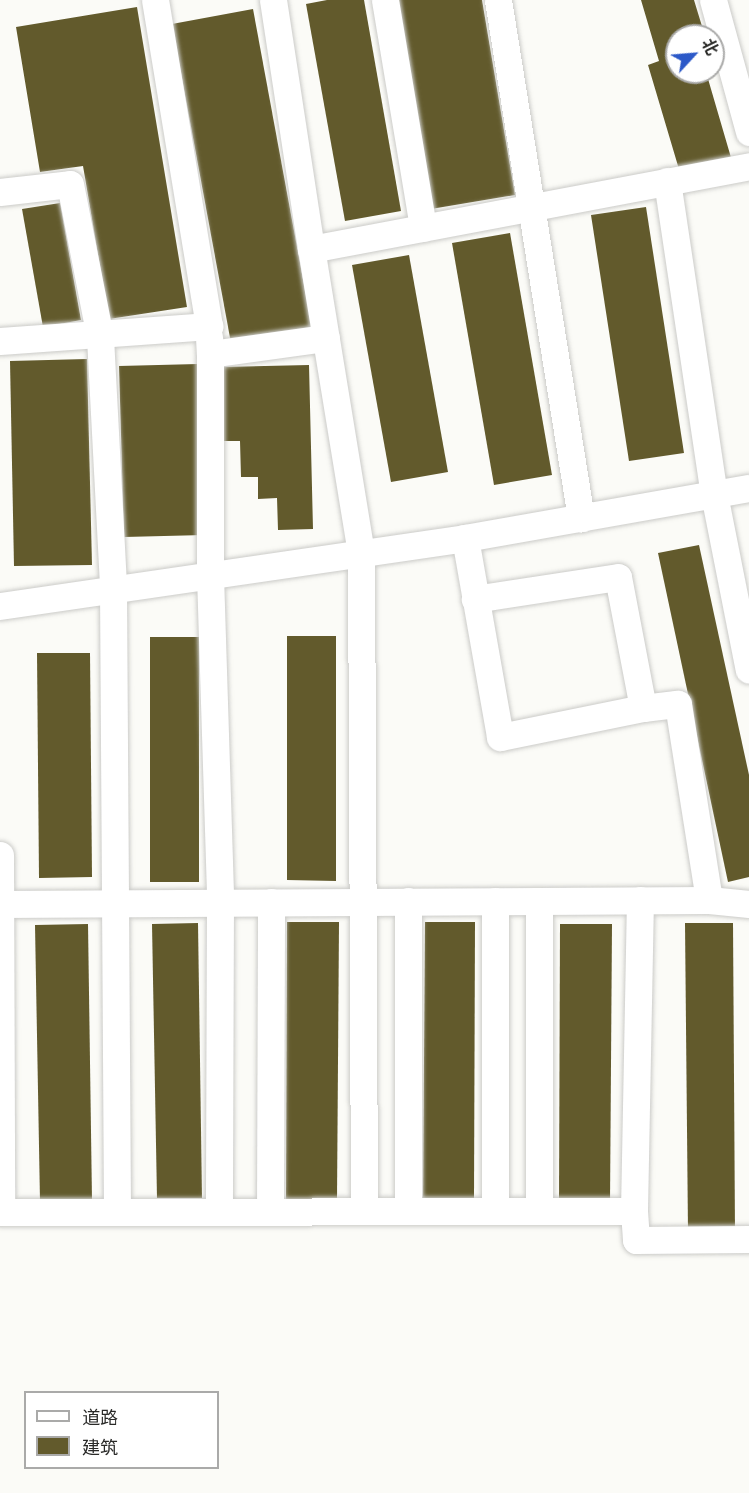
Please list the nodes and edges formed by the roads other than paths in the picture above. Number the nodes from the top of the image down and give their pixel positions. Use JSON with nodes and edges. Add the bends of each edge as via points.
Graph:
{"nodes":[{"id":1,"x":155,"y":0,"type":"edge"},
{"id":2,"x":273,"y":0,"type":"edge"},
{"id":3,"x":385,"y":0,"type":"edge"},
{"id":4,"x":498,"y":0,"type":"edge"},
{"id":5,"x":713,"y":0,"type":"edge"},
{"id":6,"x":749,"y":132,"type":"edge"},
{"id":7,"x":749,"y":166,"type":"edge"},
{"id":8,"x":667,"y":182,"type":"junction"},
{"id":9,"x":0,"y":192,"type":"edge"},
{"id":10,"x":529,"y":208,"type":"junction"},
{"id":11,"x":423,"y":228,"type":"junction"},
{"id":12,"x":311,"y":249,"type":"junction"},
{"id":13,"x":209,"y":326,"type":"junction"},
{"id":14,"x":100,"y":337,"type":"junction"},
{"id":15,"x":326,"y":338,"type":"junction"},
{"id":16,"x":0,"y":341,"type":"edge"},
{"id":17,"x":210,"y":354,"type":"junction"},
{"id":18,"x":749,"y":488,"type":"edge"},
{"id":19,"x":714,"y":494,"type":"junction"},
{"id":20,"x":581,"y":518,"type":"junction"},
{"id":21,"x":465,"y":538,"type":"junction"},
{"id":22,"x":361,"y":554,"type":"junction"},
{"id":23,"x":210,"y":575,"type":"junction"},
{"id":24,"x":113,"y":589,"type":"junction"},
{"id":25,"x":476,"y":599,"type":"junction"},
{"id":26,"x":0,"y":606,"type":"edge"},
{"id":27,"x":749,"y":670,"type":"edge"},
{"id":28,"x":643,"y":708,"type":"junction"},
{"id":29,"x":0,"y":855,"type":"edge"},
{"id":30,"x":539,"y":900,"type":"junction"},
{"id":31,"x":640,"y":900,"type":"junction"},
{"id":32,"x":709,"y":900,"type":"junction"},
{"id":33,"x":408,"y":901,"type":"junction"},
{"id":34,"x":495,"y":901,"type":"junction"},
{"id":35,"x":220,"y":902,"type":"junction"},
{"id":36,"x":270,"y":902,"type":"junction"},
{"id":37,"x":361,"y":902,"type":"junction"},
{"id":38,"x":115,"y":903,"type":"junction"},
{"id":39,"x":0,"y":904,"type":"edge"},
{"id":40,"x":749,"y":904,"type":"edge"},
{"id":41,"x":219,"y":1211,"type":"junction"},
{"id":42,"x":270,"y":1211,"type":"junction"},
{"id":43,"x":364,"y":1211,"type":"junction"},
{"id":44,"x":408,"y":1211,"type":"junction"},
{"id":45,"x":495,"y":1211,"type":"junction"},
{"id":46,"x":539,"y":1211,"type":"junction"},
{"id":47,"x":634,"y":1211,"type":"junction"},
{"id":48,"x":1,"y":1212,"type":"edge"},
{"id":49,"x":117,"y":1212,"type":"junction"},
{"id":50,"x":749,"y":1239,"type":"edge"}],
"edges":[{"from":1,"to":13,"type":"street"},
{"from":2,"to":12,"type":"street"},
{"from":3,"to":11,"type":"street"},
{"from":4,"to":10,"type":"street"},
{"from":5,"to":6,"type":"street"},
{"from":7,"to":8,"type":"street"},
{"from":8,"to":10,"type":"street"},
{"from":8,"to":19,"type":"street"},
{"from":9,"to":14,"type":"street","via":[[70,184]]},
{"from":10,"to":11,"type":"street"},
{"from":10,"to":20,"type":"street"},
{"from":11,"to":12,"type":"street"},
{"from":12,"to":15,"type":"street"},
{"from":13,"to":14,"type":"street"},
{"from":13,"to":17,"type":"street"},
{"from":14,"to":16,"type":"street"},
{"from":14,"to":24,"type":"street"},
{"from":15,"to":17,"type":"street"},
{"from":15,"to":22,"type":"street"},
{"from":17,"to":23,"type":"street"},
{"from":18,"to":19,"type":"street"},
{"from":19,"to":20,"type":"street"},
{"from":19,"to":27,"type":"street"},
{"from":20,"to":21,"type":"street"},
{"from":21,"to":22,"type":"street"},
{"from":21,"to":25,"type":"street"},
{"from":22,"to":23,"type":"street"},
{"from":22,"to":37,"type":"street"},
{"from":23,"to":24,"type":"street"},
{"from":23,"to":35,"type":"street"},
{"from":24,"to":26,"type":"street"},
{"from":24,"to":38,"type":"street"},
{"from":25,"to":28,"type":"street","via":[[618,577]]},
{"from":25,"to":28,"type":"street","via":[[500,737]]},
{"from":28,"to":32,"type":"street","via":[[678,704]]},
{"from":29,"to":39,"type":"street"},
{"from":30,"to":31,"type":"street"},
{"from":30,"to":34,"type":"street"},
{"from":30,"to":46,"type":"street"},
{"from":31,"to":32,"type":"street"},
{"from":31,"to":47,"type":"street"},
{"from":32,"to":40,"type":"street"},
{"from":33,"to":34,"type":"street"},
{"from":33,"to":37,"type":"street"},
{"from":33,"to":44,"type":"street"},
{"from":34,"to":45,"type":"street"},
{"from":35,"to":36,"type":"street"},
{"from":35,"to":38,"type":"street"},
{"from":35,"to":41,"type":"street"},
{"from":36,"to":37,"type":"street"},
{"from":36,"to":42,"type":"street"},
{"from":37,"to":43,"type":"street"},
{"from":38,"to":39,"type":"street"},
{"from":38,"to":49,"type":"street"},
{"from":39,"to":48,"type":"street"},
{"from":41,"to":42,"type":"street"},
{"from":41,"to":49,"type":"street"},
{"from":42,"to":43,"type":"street"},
{"from":43,"to":44,"type":"street"},
{"from":44,"to":45,"type":"street"},
{"from":45,"to":46,"type":"street"},
{"from":46,"to":47,"type":"street"},
{"from":47,"to":50,"type":"street","via":[[636,1240]]},
{"from":48,"to":49,"type":"street"}]}
